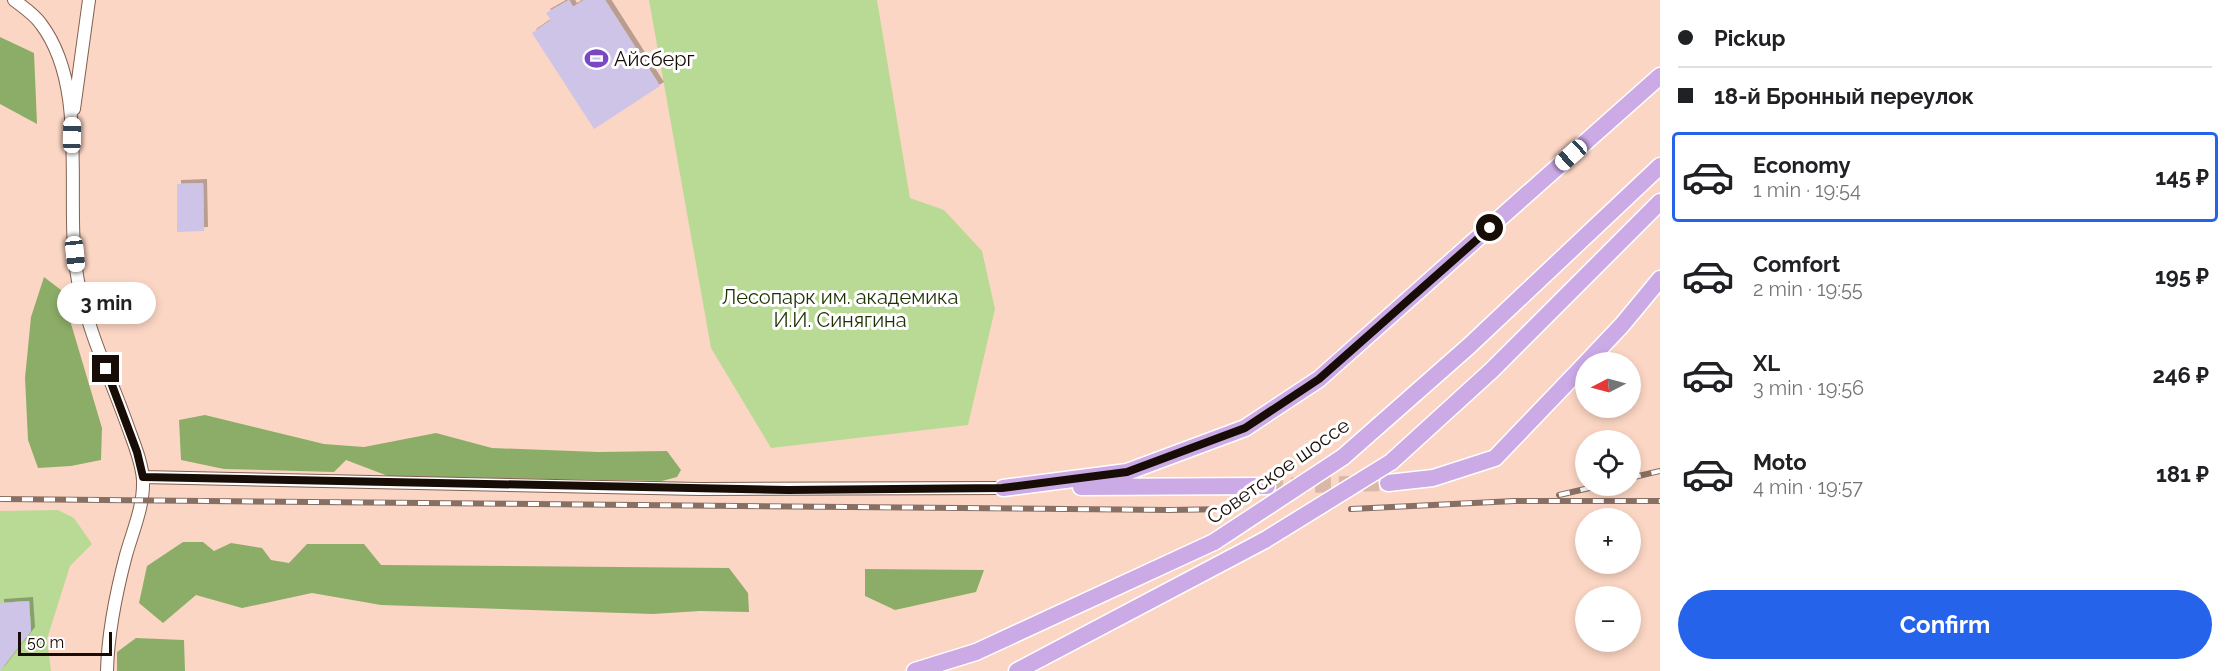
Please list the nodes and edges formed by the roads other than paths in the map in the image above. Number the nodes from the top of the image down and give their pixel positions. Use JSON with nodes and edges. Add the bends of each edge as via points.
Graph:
{"nodes":[{"id":1,"x":14,"y":0,"type":"edge"},
{"id":2,"x":89,"y":0,"type":"edge"},
{"id":3,"x":1660,"y":76,"type":"edge"},
{"id":4,"x":72,"y":117,"type":"junction"},
{"id":5,"x":1660,"y":166,"type":"edge"},
{"id":6,"x":1660,"y":202,"type":"edge"},
{"id":7,"x":1660,"y":279,"type":"edge"},
{"id":8,"x":1596,"y":352,"type":"edge"},
{"id":9,"x":1575,"y":374,"type":"edge"},
{"id":10,"x":143,"y":477,"type":"junction"},
{"id":11,"x":1388,"y":483,"type":"tunnel mouth"},
{"id":12,"x":1267,"y":486,"type":"tunnel mouth"},
{"id":13,"x":1002,"y":488,"type":"junction"},
{"id":14,"x":107,"y":671,"type":"edge"},
{"id":15,"x":915,"y":671,"type":"edge"},
{"id":16,"x":1017,"y":671,"type":"edge"}],
"edges":[{"from":1,"to":4,"type":"street","via":[[40,21],[51,38],[60,59]]},
{"from":2,"to":4,"type":"street"},
{"from":3,"to":13,"type":"highway","via":[[1319,379],[1245,428],[1127,472]]},
{"from":4,"to":10,"type":"street","via":[[71,189],[78,280],[90,326]]},
{"from":5,"to":15,"type":"highway","name":"Советское шоссе","bridge":true,"via":[[1469,346],[1342,457],[1214,542],[976,652]]},
{"from":6,"to":16,"type":"highway","bridge":true,"via":[[1492,370],[1390,462],[1265,540]]},
{"from":7,"to":8,"type":"highway"},
{"from":9,"to":11,"type":"highway","via":[[1495,458],[1433,478]]},
{"from":10,"to":13,"type":"street","via":[[699,489]]},
{"from":10,"to":14,"type":"street","via":[[142,501],[108,637]]},
{"from":12,"to":13,"type":"highway"}]}
